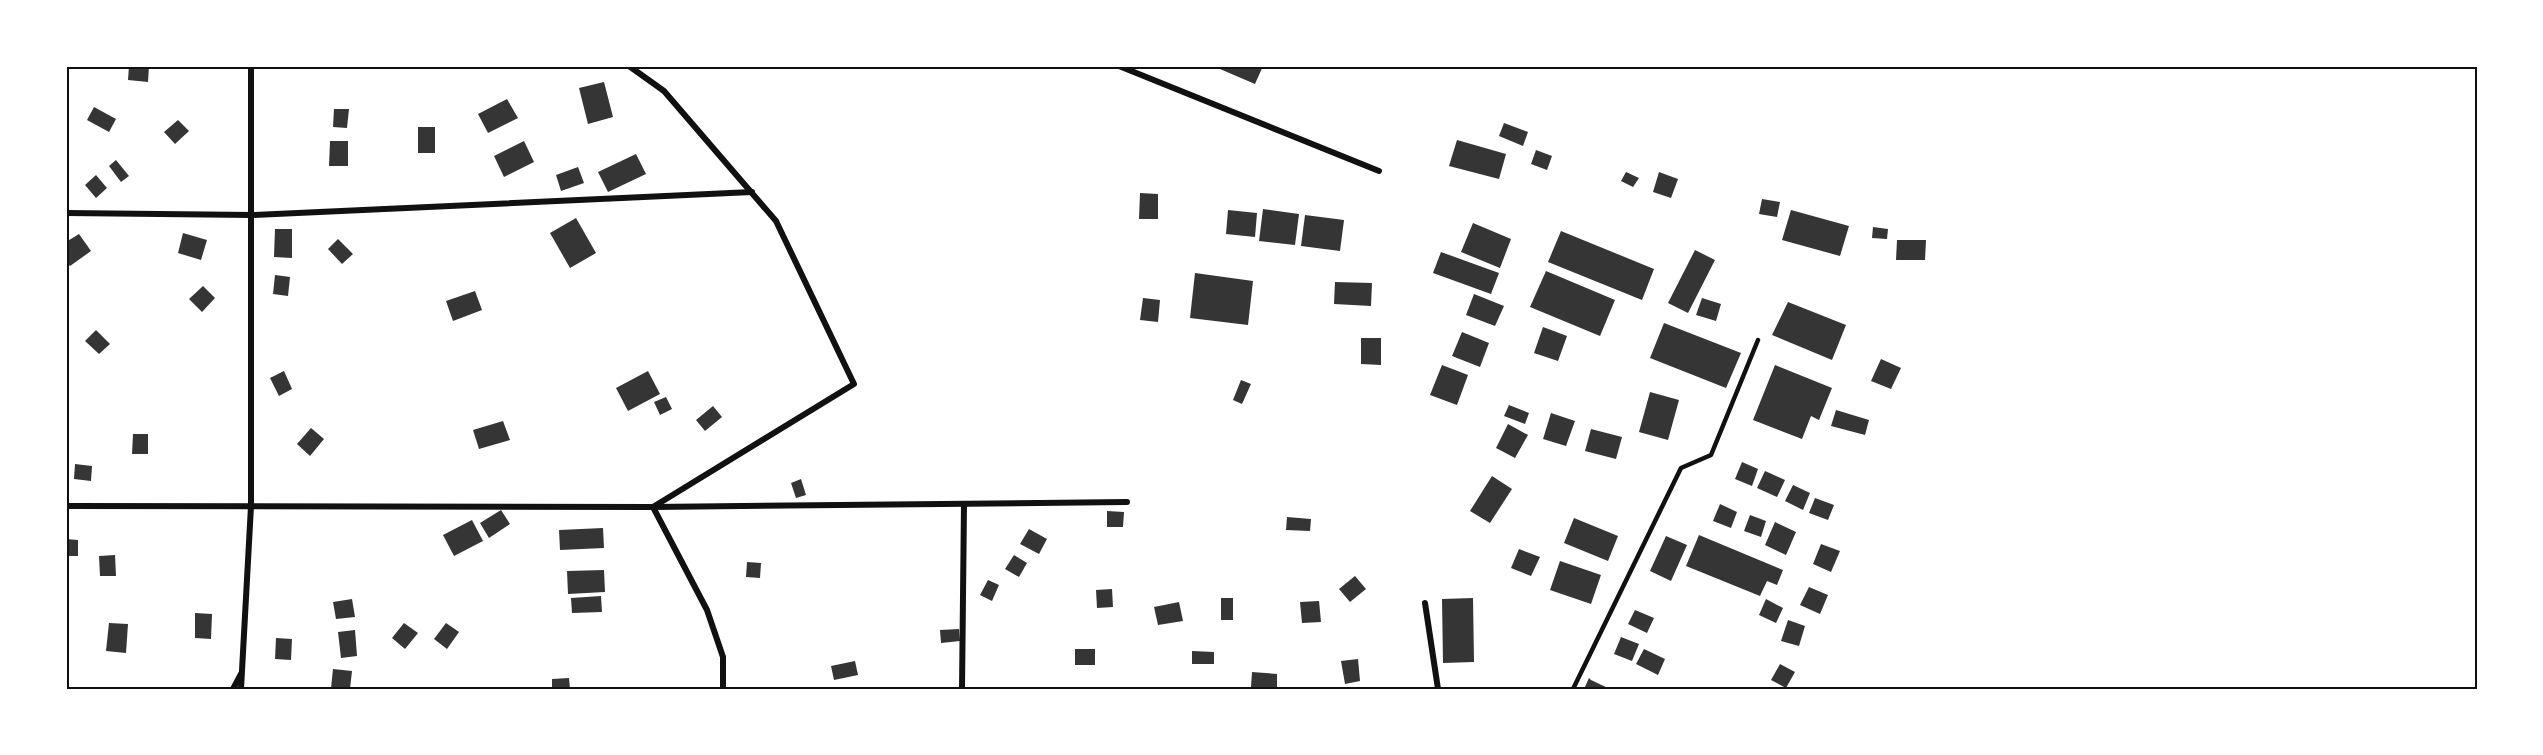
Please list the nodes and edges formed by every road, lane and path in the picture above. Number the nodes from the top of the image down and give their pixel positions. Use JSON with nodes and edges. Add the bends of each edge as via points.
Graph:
{"nodes":[{"id":1,"x":251,"y":66,"type":"edge"},
{"id":2,"x":629,"y":66,"type":"edge"},
{"id":3,"x":1119,"y":66,"type":"edge"},
{"id":4,"x":1379,"y":171,"type":"dead end"},
{"id":5,"x":752,"y":192,"type":"junction"},
{"id":6,"x":66,"y":213,"type":"edge"},
{"id":7,"x":252,"y":215,"type":"junction"},
{"id":8,"x":1758,"y":340,"type":"dead end"},
{"id":9,"x":1127,"y":502,"type":"dead end"},
{"id":10,"x":964,"y":504,"type":"junction"},
{"id":11,"x":66,"y":506,"type":"edge"},
{"id":12,"x":250,"y":506,"type":"junction"},
{"id":13,"x":653,"y":507,"type":"junction"},
{"id":14,"x":1425,"y":603,"type":"dead end"},
{"id":15,"x":242,"y":672,"type":"junction"},
{"id":16,"x":233,"y":689,"type":"edge"},
{"id":17,"x":242,"y":689,"type":"edge"},
{"id":18,"x":723,"y":689,"type":"edge"},
{"id":19,"x":962,"y":689,"type":"edge"},
{"id":20,"x":1438,"y":689,"type":"edge"},
{"id":21,"x":1573,"y":689,"type":"edge"}],
"edges":[{"from":1,"to":7,"type":"street"},
{"from":2,"to":5,"type":"street","via":[[664,91]]},
{"from":3,"to":4,"type":"street"},
{"from":5,"to":7,"type":"street"},
{"from":5,"to":13,"type":"street","via":[[776,221],[854,384]]},
{"from":6,"to":7,"type":"street"},
{"from":7,"to":12,"type":"street"},
{"from":8,"to":21,"type":"lane","via":[[1711,455],[1681,468]]},
{"from":9,"to":10,"type":"street"},
{"from":10,"to":13,"type":"street"},
{"from":10,"to":19,"type":"street"},
{"from":11,"to":12,"type":"street"},
{"from":12,"to":13,"type":"street"},
{"from":12,"to":15,"type":"street"},
{"from":13,"to":18,"type":"street","via":[[707,610],[723,657]]},
{"from":14,"to":20,"type":"street"},
{"from":15,"to":16,"type":"street"},
{"from":15,"to":17,"type":"street"}]}
